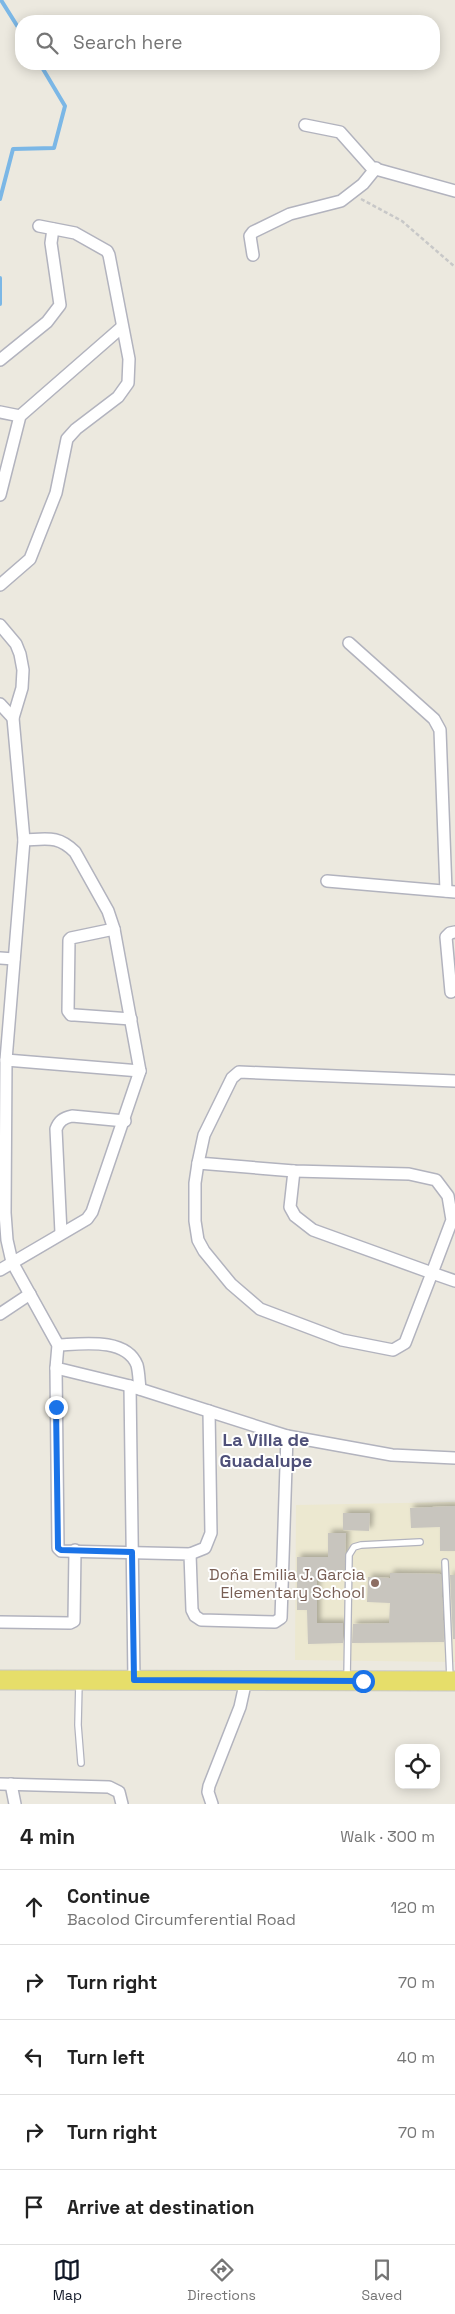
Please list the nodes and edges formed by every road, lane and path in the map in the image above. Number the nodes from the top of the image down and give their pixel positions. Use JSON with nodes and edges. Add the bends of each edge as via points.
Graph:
{"nodes":[{"id":1,"x":305,"y":124,"type":"dead end"},
{"id":2,"x":376,"y":168,"type":"junction"},
{"id":3,"x":455,"y":191,"type":"edge"},
{"id":4,"x":351,"y":194,"type":"junction"},
{"id":5,"x":39,"y":226,"type":"dead end"},
{"id":6,"x":53,"y":229,"type":"junction"},
{"id":7,"x":253,"y":256,"type":"dead end"},
{"id":8,"x":455,"y":267,"type":"edge"},
{"id":9,"x":122,"y":327,"type":"junction"},
{"id":10,"x":0,"y":360,"type":"edge"},
{"id":11,"x":0,"y":412,"type":"edge"},
{"id":12,"x":20,"y":416,"type":"junction"},
{"id":13,"x":0,"y":494,"type":"edge"},
{"id":14,"x":0,"y":585,"type":"edge"},
{"id":15,"x":0,"y":625,"type":"edge"},
{"id":16,"x":349,"y":643,"type":"dead end"},
{"id":17,"x":0,"y":704,"type":"edge"},
{"id":18,"x":13,"y":718,"type":"junction"},
{"id":19,"x":24,"y":840,"type":"junction"},
{"id":20,"x":327,"y":881,"type":"dead end"},
{"id":21,"x":450,"y":891,"type":"edge"},
{"id":22,"x":114,"y":929,"type":"junction"},
{"id":23,"x":455,"y":932,"type":"edge"},
{"id":24,"x":0,"y":958,"type":"edge"},
{"id":25,"x":14,"y":959,"type":"junction"},
{"id":26,"x":451,"y":992,"type":"dead end"},
{"id":27,"x":131,"y":1019,"type":"junction"},
{"id":28,"x":6,"y":1060,"type":"junction"},
{"id":29,"x":140,"y":1071,"type":"junction"},
{"id":30,"x":455,"y":1081,"type":"edge"},
{"id":31,"x":125,"y":1122,"type":"junction"},
{"id":32,"x":198,"y":1164,"type":"junction"},
{"id":33,"x":294,"y":1171,"type":"junction"},
{"id":34,"x":61,"y":1233,"type":"junction"},
{"id":35,"x":12,"y":1262,"type":"junction"},
{"id":36,"x":0,"y":1270,"type":"edge"},
{"id":37,"x":432,"y":1273,"type":"junction"},
{"id":38,"x":455,"y":1281,"type":"edge"},
{"id":39,"x":30,"y":1294,"type":"junction"},
{"id":40,"x":0,"y":1314,"type":"edge"},
{"id":41,"x":58,"y":1345,"type":"junction"},
{"id":42,"x":56,"y":1368,"type":"junction"},
{"id":43,"x":135,"y":1387,"type":"junction"},
{"id":44,"x":209,"y":1411,"type":"junction"},
{"id":45,"x":287,"y":1436,"type":"junction"},
{"id":46,"x":455,"y":1458,"type":"edge"},
{"id":47,"x":420,"y":1542,"type":"dead end"},
{"id":48,"x":75,"y":1550,"type":"junction"},
{"id":49,"x":132,"y":1552,"type":"junction"},
{"id":50,"x":190,"y":1554,"type":"junction"},
{"id":51,"x":445,"y":1562,"type":"dead end"},
{"id":52,"x":0,"y":1622,"type":"edge"},
{"id":53,"x":0,"y":1680,"type":"edge"},
{"id":54,"x":79,"y":1680,"type":"junction"},
{"id":55,"x":134,"y":1680,"type":"junction"},
{"id":56,"x":246,"y":1680,"type":"junction"},
{"id":57,"x":347,"y":1681,"type":"junction"},
{"id":58,"x":453,"y":1681,"type":"edge"},
{"id":59,"x":81,"y":1763,"type":"dead end"},
{"id":60,"x":6,"y":1784,"type":"edge"},
{"id":61,"x":15,"y":1804,"type":"edge"},
{"id":62,"x":122,"y":1804,"type":"edge"},
{"id":63,"x":212,"y":1804,"type":"edge"}],
"edges":[{"from":1,"to":2,"type":"street","via":[[340,132],[372,168]]},
{"from":2,"to":3,"type":"street"},
{"from":2,"to":4,"type":"street"},
{"from":4,"to":7,"type":"street","via":[[341,201],[290,214],[254,232],[250,236]]},
{"from":4,"to":8,"type":"path","via":[[402,221]]},
{"from":5,"to":6,"type":"street"},
{"from":6,"to":9,"type":"street","via":[[75,233],[109,255]]},
{"from":6,"to":10,"type":"street","via":[[51,243],[60,305],[47,322]]},
{"from":9,"to":12,"type":"street"},
{"from":9,"to":14,"type":"street","via":[[129,359],[128,382],[118,397],[67,439],[56,493],[30,559]]},
{"from":11,"to":12,"type":"street"},
{"from":12,"to":13,"type":"street"},
{"from":15,"to":18,"type":"street","via":[[20,654],[22,688]]},
{"from":16,"to":21,"type":"street","via":[[434,719],[440,730]]},
{"from":17,"to":18,"type":"street"},
{"from":18,"to":19,"type":"street"},
{"from":19,"to":22,"type":"street","via":[[58,838],[71,848],[108,911]]},
{"from":19,"to":25,"type":"street"},
{"from":20,"to":21,"type":"street"},
{"from":22,"to":27,"type":"street"},
{"from":22,"to":27,"type":"street","via":[[69,940],[68,1010],[75,1016]]},
{"from":23,"to":26,"type":"street","via":[[446,937]]},
{"from":24,"to":25,"type":"street"},
{"from":25,"to":28,"type":"street"},
{"from":27,"to":29,"type":"street"},
{"from":28,"to":29,"type":"street"},
{"from":28,"to":35,"type":"street","via":[[5,1213]]},
{"from":29,"to":31,"type":"street"},
{"from":30,"to":32,"type":"street","via":[[239,1072],[232,1078],[204,1135]]},
{"from":31,"to":34,"type":"street","via":[[92,1212],[87,1219]]},
{"from":31,"to":34,"type":"street","via":[[72,1116],[59,1123],[56,1129]]},
{"from":32,"to":33,"type":"street"},
{"from":32,"to":37,"type":"street","via":[[194,1183],[198,1240],[231,1284],[260,1309],[342,1340],[393,1350],[405,1343]]},
{"from":33,"to":37,"type":"street","via":[[291,1212],[312,1230]]},
{"from":33,"to":37,"type":"street","via":[[409,1174],[436,1180],[448,1196],[452,1220]]},
{"from":34,"to":35,"type":"street"},
{"from":35,"to":36,"type":"street"},
{"from":35,"to":39,"type":"street"},
{"from":37,"to":38,"type":"street"},
{"from":39,"to":40,"type":"street"},
{"from":39,"to":41,"type":"street"},
{"from":41,"to":42,"type":"street"},
{"from":41,"to":43,"type":"street","via":[[93,1343],[116,1347],[131,1357],[137,1366]]},
{"from":42,"to":43,"type":"street"},
{"from":42,"to":48,"type":"street","via":[[57,1545],[61,1550]]},
{"from":43,"to":44,"type":"street"},
{"from":43,"to":49,"type":"street"},
{"from":44,"to":45,"type":"street"},
{"from":44,"to":50,"type":"street","via":[[211,1532],[205,1548]]},
{"from":45,"to":46,"type":"street","via":[[392,1455]]},
{"from":45,"to":50,"type":"street","via":[[281,1618],[275,1622],[201,1620],[194,1616]]},
{"from":47,"to":57,"type":"lane","via":[[360,1545],[349,1555]]},
{"from":48,"to":49,"type":"street"},
{"from":48,"to":52,"type":"street","via":[[74,1621]]},
{"from":49,"to":50,"type":"street"},
{"from":49,"to":55,"type":"street"},
{"from":51,"to":58,"type":"lane"},
{"from":53,"to":54,"type":"main road"},
{"from":54,"to":55,"type":"main road"},
{"from":54,"to":59,"type":"lane"},
{"from":55,"to":56,"type":"main road"},
{"from":56,"to":57,"type":"main road"},
{"from":56,"to":63,"type":"street","via":[[240,1707],[209,1786]]},
{"from":57,"to":58,"type":"main road"},
{"from":60,"to":61,"type":"street"},
{"from":60,"to":62,"type":"street","via":[[108,1787],[119,1792]]}]}
